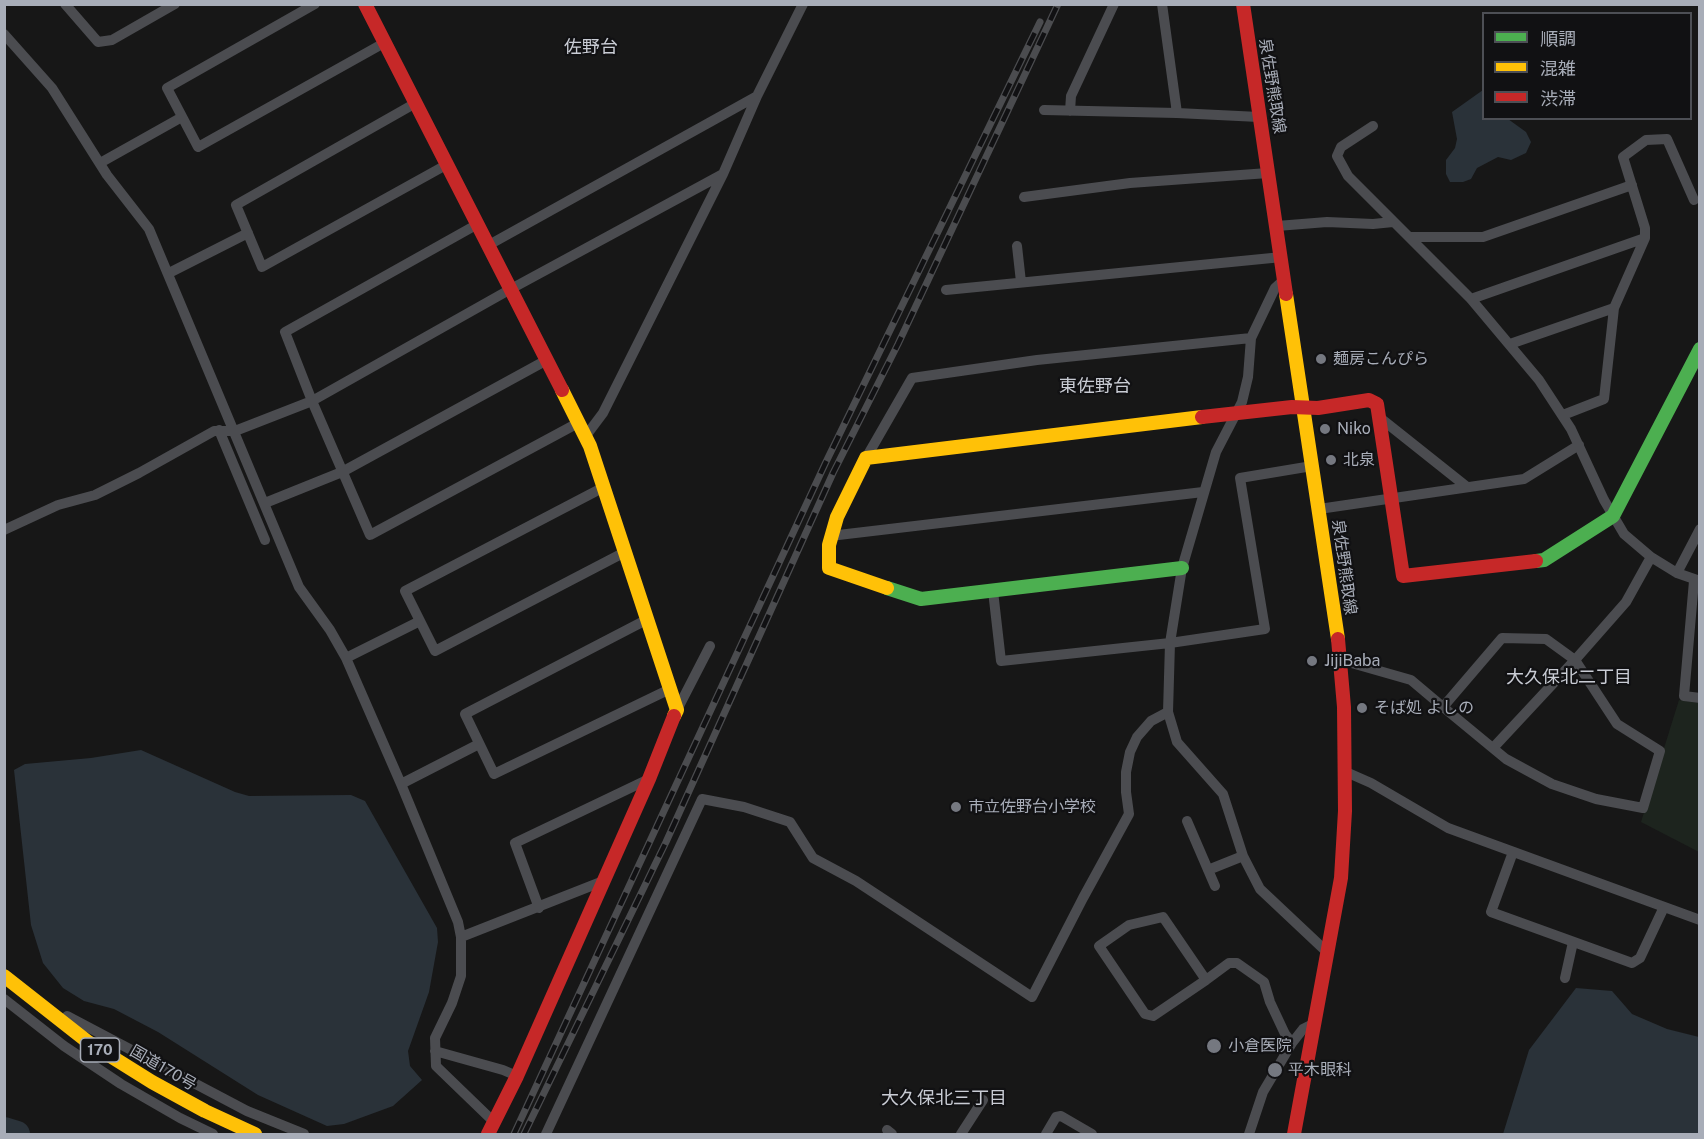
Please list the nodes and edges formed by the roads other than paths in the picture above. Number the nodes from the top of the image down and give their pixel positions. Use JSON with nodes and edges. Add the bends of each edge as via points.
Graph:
{"nodes":[{"id":1,"x":65,"y":4,"type":"edge"},
{"id":2,"x":175,"y":4,"type":"edge"},
{"id":3,"x":315,"y":4,"type":"edge"},
{"id":4,"x":364,"y":4,"type":"edge"},
{"id":5,"x":803,"y":4,"type":"edge"},
{"id":6,"x":1114,"y":4,"type":"edge"},
{"id":7,"x":1161,"y":4,"type":"edge"},
{"id":8,"x":1243,"y":4,"type":"edge"},
{"id":9,"x":4,"y":34,"type":"edge"},
{"id":10,"x":384,"y":43,"type":"junction"},
{"id":11,"x":757,"y":96,"type":"junction"},
{"id":12,"x":414,"y":104,"type":"junction"},
{"id":13,"x":1044,"y":110,"type":"dead end"},
{"id":14,"x":1070,"y":111,"type":"junction"},
{"id":15,"x":1177,"y":113,"type":"junction"},
{"id":16,"x":182,"y":117,"type":"junction"},
{"id":17,"x":1259,"y":117,"type":"junction"},
{"id":18,"x":1373,"y":126,"type":"dead end"},
{"id":19,"x":100,"y":162,"type":"junction"},
{"id":20,"x":446,"y":165,"type":"junction"},
{"id":21,"x":1268,"y":173,"type":"junction"},
{"id":22,"x":723,"y":174,"type":"junction"},
{"id":23,"x":1632,"y":185,"type":"junction"},
{"id":24,"x":1024,"y":197,"type":"dead end"},
{"id":25,"x":1694,"y":200,"type":"dead end"},
{"id":26,"x":1393,"y":222,"type":"junction"},
{"id":27,"x":476,"y":225,"type":"junction"},
{"id":28,"x":1277,"y":226,"type":"junction"},
{"id":29,"x":248,"y":233,"type":"junction"},
{"id":30,"x":1409,"y":237,"type":"junction"},
{"id":31,"x":1645,"y":238,"type":"junction"},
{"id":32,"x":487,"y":246,"type":"junction"},
{"id":33,"x":1017,"y":246,"type":"dead end"},
{"id":34,"x":1282,"y":257,"type":"junction"},
{"id":35,"x":169,"y":273,"type":"junction"},
{"id":36,"x":1285,"y":279,"type":"junction"},
{"id":37,"x":1021,"y":282,"type":"junction"},
{"id":38,"x":509,"y":290,"type":"junction"},
{"id":39,"x":946,"y":290,"type":"dead end"},
{"id":40,"x":1471,"y":299,"type":"junction"},
{"id":41,"x":1614,"y":308,"type":"junction"},
{"id":42,"x":1251,"y":338,"type":"junction"},
{"id":43,"x":1510,"y":344,"type":"junction"},
{"id":44,"x":1700,"y":349,"type":"edge"},
{"id":45,"x":545,"y":361,"type":"junction"},
{"id":46,"x":312,"y":401,"type":"junction"},
{"id":47,"x":1304,"y":408,"type":"junction"},
{"id":48,"x":1234,"y":414,"type":"junction"},
{"id":49,"x":1563,"y":415,"type":"junction"},
{"id":50,"x":1379,"y":417,"type":"junction"},
{"id":51,"x":578,"y":423,"type":"junction"},
{"id":52,"x":219,"y":430,"type":"junction"},
{"id":53,"x":235,"y":431,"type":"junction"},
{"id":54,"x":585,"y":436,"type":"junction"},
{"id":55,"x":1579,"y":445,"type":"junction"},
{"id":56,"x":866,"y":458,"type":"junction"},
{"id":57,"x":1312,"y":466,"type":"junction"},
{"id":58,"x":342,"y":472,"type":"junction"},
{"id":59,"x":604,"y":487,"type":"junction"},
{"id":60,"x":1467,"y":487,"type":"junction"},
{"id":61,"x":1203,"y":492,"type":"junction"},
{"id":62,"x":1392,"y":498,"type":"junction"},
{"id":63,"x":265,"y":503,"type":"junction"},
{"id":64,"x":1319,"y":509,"type":"junction"},
{"id":65,"x":1613,"y":516,"type":"junction"},
{"id":66,"x":1700,"y":529,"type":"edge"},
{"id":67,"x":4,"y":530,"type":"edge"},
{"id":68,"x":831,"y":536,"type":"junction"},
{"id":69,"x":265,"y":540,"type":"dead end"},
{"id":70,"x":625,"y":552,"type":"junction"},
{"id":71,"x":1651,"y":557,"type":"junction"},
{"id":72,"x":1182,"y":568,"type":"junction"},
{"id":73,"x":1677,"y":573,"type":"junction"},
{"id":74,"x":1697,"y":581,"type":"edge"},
{"id":75,"x":993,"y":591,"type":"junction"},
{"id":76,"x":646,"y":620,"type":"junction"},
{"id":77,"x":420,"y":621,"type":"junction"},
{"id":78,"x":1695,"y":625,"type":"edge"},
{"id":79,"x":1170,"y":643,"type":"junction"},
{"id":80,"x":710,"y":646,"type":"dead end"},
{"id":81,"x":346,"y":658,"type":"junction"},
{"id":82,"x":1341,"y":660,"type":"junction"},
{"id":83,"x":1575,"y":660,"type":"junction"},
{"id":84,"x":670,"y":689,"type":"junction"},
{"id":85,"x":1700,"y":698,"type":"edge"},
{"id":86,"x":1443,"y":707,"type":"junction"},
{"id":87,"x":677,"y":710,"type":"junction"},
{"id":88,"x":1168,"y":712,"type":"junction"},
{"id":89,"x":479,"y":744,"type":"junction"},
{"id":90,"x":1493,"y":748,"type":"junction"},
{"id":91,"x":1346,"y":772,"type":"junction"},
{"id":92,"x":649,"y":779,"type":"junction"},
{"id":93,"x":401,"y":784,"type":"junction"},
{"id":94,"x":1187,"y":821,"type":"dead end"},
{"id":95,"x":1513,"y":852,"type":"junction"},
{"id":96,"x":1243,"y":856,"type":"junction"},
{"id":97,"x":1208,"y":870,"type":"junction"},
{"id":98,"x":601,"y":882,"type":"junction"},
{"id":99,"x":1215,"y":886,"type":"dead end"},
{"id":100,"x":1664,"y":907,"type":"junction"},
{"id":101,"x":539,"y":908,"type":"junction"},
{"id":102,"x":1700,"y":920,"type":"edge"},
{"id":103,"x":461,"y":938,"type":"junction"},
{"id":104,"x":1573,"y":942,"type":"junction"},
{"id":105,"x":1328,"y":953,"type":"junction"},
{"id":106,"x":4,"y":976,"type":"edge"},
{"id":107,"x":1565,"y":978,"type":"dead end"},
{"id":108,"x":1206,"y":980,"type":"junction"},
{"id":109,"x":30,"y":997,"type":"junction"},
{"id":110,"x":4,"y":999,"type":"edge"},
{"id":111,"x":1315,"y":1023,"type":"junction"},
{"id":112,"x":1292,"y":1043,"type":"junction"},
{"id":113,"x":435,"y":1051,"type":"junction"},
{"id":114,"x":517,"y":1076,"type":"junction"},
{"id":115,"x":983,"y":1100,"type":"dead end"},
{"id":116,"x":491,"y":1129,"type":"edge"},
{"id":117,"x":213,"y":1134,"type":"edge"},
{"id":118,"x":255,"y":1134,"type":"edge"},
{"id":119,"x":304,"y":1134,"type":"edge"},
{"id":120,"x":546,"y":1134,"type":"edge"},
{"id":121,"x":962,"y":1134,"type":"edge"},
{"id":122,"x":1046,"y":1134,"type":"edge"},
{"id":123,"x":1092,"y":1134,"type":"edge"},
{"id":124,"x":1249,"y":1134,"type":"edge"},
{"id":125,"x":1294,"y":1134,"type":"edge"}],
"edges":[{"from":1,"to":2,"type":"street","via":[[98,42],[112,40]]},
{"from":3,"to":16,"type":"street","via":[[167,88]]},
{"from":4,"to":10,"type":"main road"},
{"from":5,"to":11,"type":"street"},
{"from":6,"to":14,"type":"street","via":[[1071,96]]},
{"from":7,"to":15,"type":"street"},
{"from":8,"to":17,"type":"main road","name":"泉佐野熊取線"},
{"from":9,"to":19,"type":"street","via":[[52,88]]},
{"from":10,"to":12,"type":"main road"},
{"from":10,"to":16,"type":"street","via":[[198,147]]},
{"from":11,"to":22,"type":"street"},
{"from":11,"to":32,"type":"street"},
{"from":12,"to":20,"type":"main road"},
{"from":12,"to":29,"type":"street","via":[[236,205]]},
{"from":13,"to":14,"type":"street"},
{"from":14,"to":15,"type":"street"},
{"from":15,"to":17,"type":"street"},
{"from":16,"to":19,"type":"street"},
{"from":17,"to":21,"type":"main road","name":"泉佐野熊取線"},
{"from":18,"to":26,"type":"street","via":[[1341,147],[1337,156],[1348,176]]},
{"from":19,"to":35,"type":"street","via":[[150,229]]},
{"from":20,"to":27,"type":"main road"},
{"from":20,"to":29,"type":"street","via":[[262,267]]},
{"from":21,"to":24,"type":"street","via":[[1130,183]]},
{"from":21,"to":28,"type":"main road","name":"泉佐野熊取線"},
{"from":22,"to":38,"type":"street"},
{"from":22,"to":54,"type":"street","via":[[603,413]]},
{"from":23,"to":25,"type":"street","via":[[1623,157],[1646,141],[1667,139]]},
{"from":23,"to":30,"type":"street","via":[[1483,237]]},
{"from":23,"to":31,"type":"street"},
{"from":26,"to":28,"type":"street"},
{"from":26,"to":30,"type":"street"},
{"from":27,"to":32,"type":"main road"},
{"from":27,"to":46,"type":"street","via":[[285,332]]},
{"from":28,"to":34,"type":"main road","name":"泉佐野熊取線"},
{"from":29,"to":35,"type":"street"},
{"from":30,"to":40,"type":"street"},
{"from":31,"to":40,"type":"street"},
{"from":31,"to":41,"type":"street"},
{"from":32,"to":38,"type":"main road"},
{"from":33,"to":37,"type":"street"},
{"from":34,"to":36,"type":"main road","name":"泉佐野熊取線"},
{"from":34,"to":37,"type":"street"},
{"from":35,"to":53,"type":"street"},
{"from":36,"to":42,"type":"street","via":[[1275,288]]},
{"from":36,"to":47,"type":"main road","name":"泉佐野熊取線"},
{"from":37,"to":39,"type":"street"},
{"from":38,"to":45,"type":"main road"},
{"from":38,"to":46,"type":"street"},
{"from":40,"to":43,"type":"street"},
{"from":41,"to":43,"type":"street"},
{"from":41,"to":49,"type":"street","via":[[1604,399]]},
{"from":42,"to":48,"type":"street","via":[[1248,377],[1242,402]]},
{"from":42,"to":56,"type":"street","via":[[1037,360],[912,378]]},
{"from":43,"to":49,"type":"street"},
{"from":44,"to":65,"type":"main road"},
{"from":45,"to":51,"type":"main road"},
{"from":45,"to":58,"type":"street"},
{"from":46,"to":53,"type":"street"},
{"from":46,"to":58,"type":"street"},
{"from":47,"to":48,"type":"main road"},
{"from":47,"to":50,"type":"main road","via":[[1369,400],[1377,404]]},
{"from":47,"to":57,"type":"main road","name":"泉佐野熊取線"},
{"from":48,"to":56,"type":"main road"},
{"from":48,"to":61,"type":"street"},
{"from":49,"to":55,"type":"street"},
{"from":50,"to":60,"type":"street"},
{"from":50,"to":62,"type":"main road"},
{"from":51,"to":54,"type":"main road"},
{"from":51,"to":58,"type":"street","via":[[370,535]]},
{"from":52,"to":53,"type":"street"},
{"from":52,"to":67,"type":"street","via":[[95,495],[58,505]]},
{"from":52,"to":69,"type":"street"},
{"from":53,"to":63,"type":"street"},
{"from":54,"to":59,"type":"main road"},
{"from":55,"to":60,"type":"street","via":[[1524,480]]},
{"from":55,"to":65,"type":"street"},
{"from":56,"to":68,"type":"main road"},
{"from":57,"to":64,"type":"main road","name":"泉佐野熊取線"},
{"from":57,"to":79,"type":"street","via":[[1240,478],[1265,629]]},
{"from":58,"to":63,"type":"street"},
{"from":59,"to":70,"type":"main road"},
{"from":59,"to":77,"type":"street","via":[[405,591]]},
{"from":60,"to":62,"type":"street"},
{"from":61,"to":68,"type":"street"},
{"from":61,"to":72,"type":"street"},
{"from":62,"to":64,"type":"street"},
{"from":62,"to":65,"type":"main road","via":[[1403,576],[1544,560]]},
{"from":63,"to":81,"type":"street","via":[[299,587]]},
{"from":64,"to":82,"type":"main road","name":"泉佐野熊取線"},
{"from":65,"to":71,"type":"street","via":[[1624,534]]},
{"from":66,"to":73,"type":"street"},
{"from":68,"to":75,"type":"main road","via":[[828,568],[921,599]]},
{"from":70,"to":76,"type":"main road"},
{"from":70,"to":77,"type":"street","via":[[435,651]]},
{"from":71,"to":73,"type":"street"},
{"from":71,"to":83,"type":"street","via":[[1626,602]]},
{"from":72,"to":75,"type":"main road"},
{"from":72,"to":79,"type":"street"},
{"from":73,"to":74,"type":"street"},
{"from":74,"to":78,"type":"street"},
{"from":75,"to":79,"type":"street","via":[[1001,661]]},
{"from":76,"to":84,"type":"main road"},
{"from":76,"to":89,"type":"street","via":[[465,714]]},
{"from":77,"to":81,"type":"street"},
{"from":78,"to":85,"type":"street","via":[[1684,696]]},
{"from":79,"to":88,"type":"street"},
{"from":80,"to":87,"type":"street"},
{"from":81,"to":93,"type":"street"},
{"from":82,"to":86,"type":"street","via":[[1411,680]]},
{"from":82,"to":91,"type":"main road","name":"泉佐野熊取線"},
{"from":83,"to":86,"type":"street","via":[[1546,639],[1502,638]]},
{"from":83,"to":90,"type":"street"},
{"from":83,"to":90,"type":"street","via":[[1617,724],[1660,751],[1643,808],[1596,799],[1552,784]]},
{"from":84,"to":87,"type":"main road"},
{"from":84,"to":89,"type":"street","via":[[494,774]]},
{"from":86,"to":90,"type":"street"},
{"from":87,"to":92,"type":"main road"},
{"from":88,"to":96,"type":"street","via":[[1177,742],[1223,794]]},
{"from":88,"to":120,"type":"street","via":[[1151,721],[1137,737],[1126,772],[1129,814],[1032,997],[856,881],[813,858],[790,822],[702,799]]},
{"from":89,"to":93,"type":"street"},
{"from":91,"to":95,"type":"street","via":[[1448,828]]},
{"from":91,"to":105,"type":"main road","name":"泉佐野熊取線","via":[[1341,879]]},
{"from":92,"to":98,"type":"main road"},
{"from":92,"to":101,"type":"street","via":[[515,843]]},
{"from":93,"to":103,"type":"street","via":[[458,922]]},
{"from":94,"to":97,"type":"street"},
{"from":95,"to":100,"type":"street"},
{"from":95,"to":104,"type":"street","via":[[1491,912]]},
{"from":96,"to":97,"type":"street"},
{"from":96,"to":105,"type":"street","via":[[1260,889]]},
{"from":97,"to":99,"type":"street"},
{"from":98,"to":101,"type":"street"},
{"from":98,"to":114,"type":"main road"},
{"from":100,"to":102,"type":"street"},
{"from":100,"to":104,"type":"street","via":[[1640,958],[1632,963]]},
{"from":101,"to":103,"type":"street"},
{"from":103,"to":113,"type":"street","via":[[461,976],[435,1038]]},
{"from":104,"to":107,"type":"street"},
{"from":105,"to":111,"type":"main road","name":"泉佐野熊取線"},
{"from":106,"to":109,"type":"main road","name":"国道170号","number":"170"},
{"from":108,"to":108,"type":"street","via":[[1154,1016],[1145,1014],[1099,946],[1129,925],[1163,916]]},
{"from":108,"to":112,"type":"street","via":[[1229,963],[1237,963],[1259,977]]},
{"from":109,"to":118,"type":"main road","name":"国道170号","number":"170","via":[[88,1042],[205,1111]]},
{"from":109,"to":119,"type":"street","via":[[247,1111]]},
{"from":110,"to":117,"type":"street","via":[[121,1084]]},
{"from":111,"to":112,"type":"street"},
{"from":111,"to":125,"type":"main road","name":"泉佐野熊取線"},
{"from":112,"to":124,"type":"street","via":[[1263,1092]]},
{"from":113,"to":114,"type":"street"},
{"from":113,"to":116,"type":"street","via":[[436,1066]]},
{"from":114,"to":116,"type":"main road"},
{"from":115,"to":121,"type":"street"},
{"from":122,"to":123,"type":"street","via":[[1056,1117],[1061,1116]]}]}
